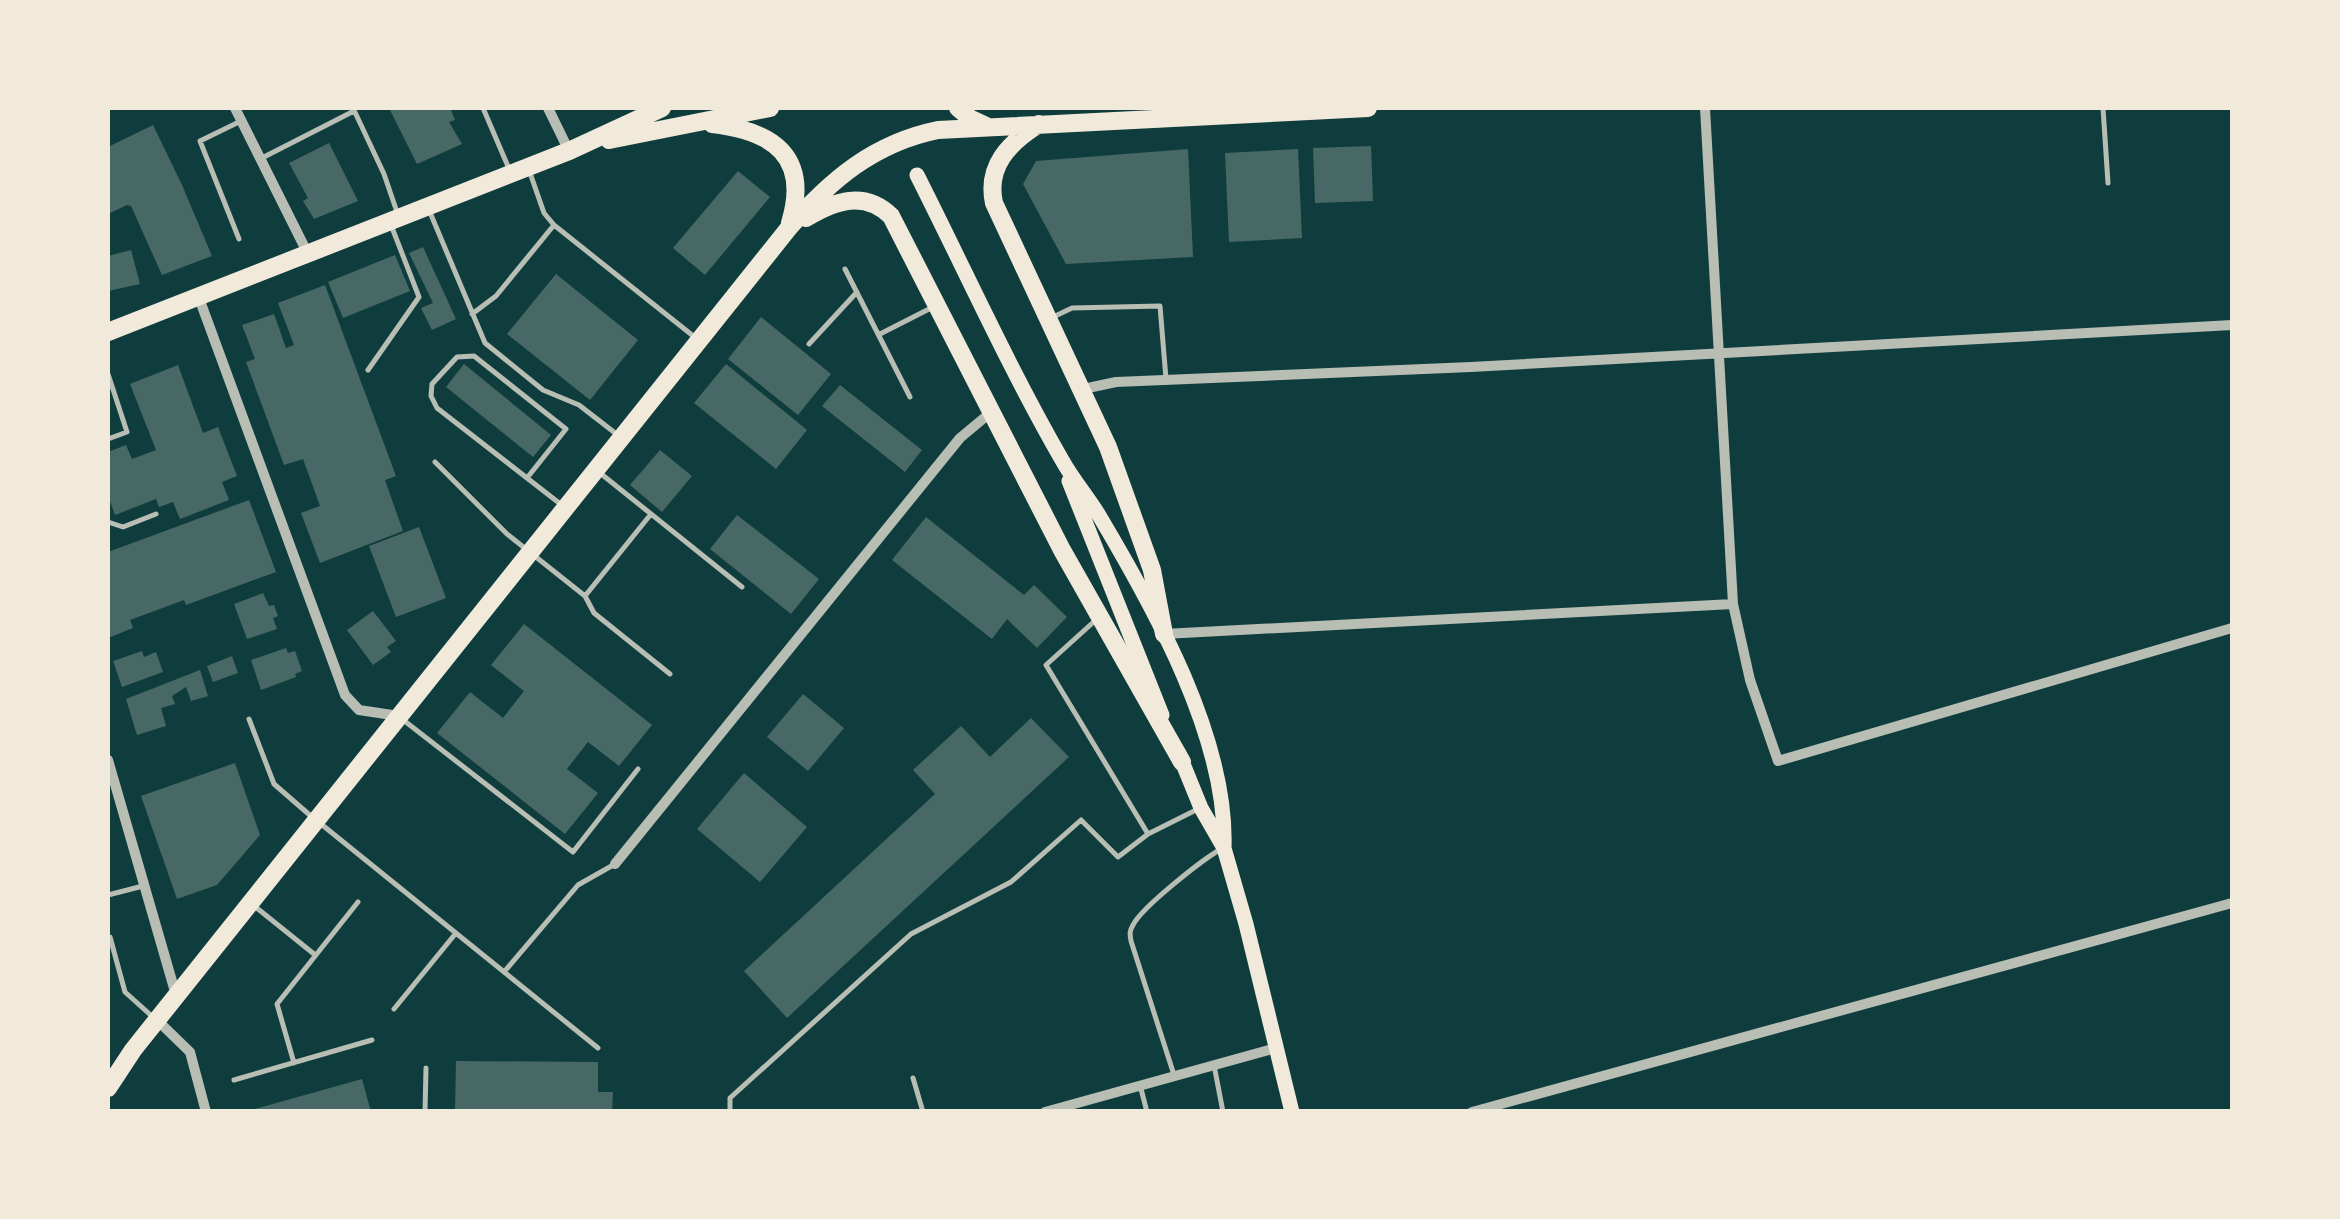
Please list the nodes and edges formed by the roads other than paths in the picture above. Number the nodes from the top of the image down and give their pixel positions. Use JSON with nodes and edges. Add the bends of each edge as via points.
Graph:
{"nodes":[{"id":1,"x":235,"y":108,"type":"edge"},
{"id":2,"x":483,"y":108,"type":"edge"},
{"id":3,"x":548,"y":108,"type":"edge"},
{"id":4,"x":662,"y":108,"type":"edge"},
{"id":5,"x":770,"y":108,"type":"edge"},
{"id":6,"x":958,"y":108,"type":"edge"},
{"id":7,"x":1368,"y":108,"type":"edge"},
{"id":8,"x":1705,"y":108,"type":"edge"},
{"id":9,"x":2102,"y":108,"type":"edge"},
{"id":10,"x":354,"y":110,"type":"edge"},
{"id":11,"x":1114,"y":114,"type":"edge"},
{"id":12,"x":242,"y":120,"type":"junction"},
{"id":13,"x":692,"y":124,"type":"junction"},
{"id":14,"x":1039,"y":124,"type":"junction"},
{"id":15,"x":986,"y":126,"type":"junction"},
{"id":16,"x":570,"y":151,"type":"junction"},
{"id":17,"x":260,"y":158,"type":"junction"},
{"id":18,"x":520,"y":171,"type":"junction"},
{"id":19,"x":917,"y":175,"type":"dead end"},
{"id":20,"x":2108,"y":182,"type":"dead end"},
{"id":21,"x":428,"y":207,"type":"junction"},
{"id":22,"x":395,"y":220,"type":"junction"},
{"id":23,"x":554,"y":225,"type":"junction"},
{"id":24,"x":788,"y":229,"type":"junction"},
{"id":25,"x":240,"y":240,"type":"dead end"},
{"id":26,"x":308,"y":255,"type":"junction"},
{"id":27,"x":845,"y":269,"type":"dead end"},
{"id":28,"x":857,"y":292,"type":"junction"},
{"id":29,"x":199,"y":298,"type":"junction"},
{"id":30,"x":937,"y":305,"type":"junction"},
{"id":31,"x":472,"y":315,"type":"junction"},
{"id":32,"x":1049,"y":319,"type":"junction"},
{"id":33,"x":2232,"y":325,"type":"edge"},
{"id":34,"x":108,"y":332,"type":"edge"},
{"id":35,"x":880,"y":334,"type":"junction"},
{"id":36,"x":699,"y":341,"type":"junction"},
{"id":37,"x":810,"y":344,"type":"dead end"},
{"id":38,"x":1718,"y":351,"type":"junction"},
{"id":39,"x":368,"y":370,"type":"dead end"},
{"id":40,"x":108,"y":374,"type":"edge"},
{"id":41,"x":1166,"y":380,"type":"junction"},
{"id":42,"x":1083,"y":389,"type":"junction"},
{"id":43,"x":910,"y":397,"type":"dead end"},
{"id":44,"x":990,"y":413,"type":"junction"},
{"id":45,"x":622,"y":438,"type":"junction"},
{"id":46,"x":108,"y":439,"type":"edge"},
{"id":47,"x":435,"y":462,"type":"dead end"},
{"id":48,"x":1063,"y":462,"type":"junction"},
{"id":49,"x":596,"y":470,"type":"junction"},
{"id":50,"x":527,"y":478,"type":"junction"},
{"id":51,"x":565,"y":508,"type":"junction"},
{"id":52,"x":156,"y":514,"type":"dead end"},
{"id":53,"x":651,"y":514,"type":"junction"},
{"id":54,"x":108,"y":522,"type":"edge"},
{"id":55,"x":530,"y":552,"type":"junction"},
{"id":56,"x":742,"y":587,"type":"dead end"},
{"id":57,"x":584,"y":596,"type":"junction"},
{"id":58,"x":1733,"y":604,"type":"junction"},
{"id":59,"x":1100,"y":617,"type":"junction"},
{"id":60,"x":2232,"y":628,"type":"edge"},
{"id":61,"x":1164,"y":634,"type":"junction"},
{"id":62,"x":670,"y":674,"type":"dead end"},
{"id":63,"x":399,"y":716,"type":"junction"},
{"id":64,"x":249,"y":719,"type":"dead end"},
{"id":65,"x":108,"y":760,"type":"edge"},
{"id":66,"x":1182,"y":762,"type":"junction"},
{"id":67,"x":638,"y":770,"type":"dead end"},
{"id":68,"x":1201,"y":808,"type":"junction"},
{"id":69,"x":316,"y":820,"type":"junction"},
{"id":70,"x":1148,"y":834,"type":"junction"},
{"id":71,"x":1224,"y":848,"type":"junction"},
{"id":72,"x":615,"y":864,"type":"joint"},
{"id":73,"x":144,"y":885,"type":"junction"},
{"id":74,"x":108,"y":895,"type":"edge"},
{"id":75,"x":358,"y":902,"type":"dead end"},
{"id":76,"x":250,"y":903,"type":"junction"},
{"id":77,"x":2232,"y":903,"type":"edge"},
{"id":78,"x":108,"y":925,"type":"edge"},
{"id":79,"x":456,"y":933,"type":"junction"},
{"id":80,"x":109,"y":937,"type":"edge"},
{"id":81,"x":316,"y":955,"type":"junction"},
{"id":82,"x":504,"y":972,"type":"junction"},
{"id":83,"x":176,"y":996,"type":"junction"},
{"id":84,"x":394,"y":1009,"type":"dead end"},
{"id":85,"x":157,"y":1020,"type":"junction"},
{"id":86,"x":372,"y":1040,"type":"dead end"},
{"id":87,"x":598,"y":1048,"type":"dead end"},
{"id":88,"x":1276,"y":1048,"type":"junction"},
{"id":89,"x":134,"y":1050,"type":"junction"},
{"id":90,"x":294,"y":1063,"type":"junction"},
{"id":91,"x":1214,"y":1066,"type":"junction"},
{"id":92,"x":426,"y":1068,"type":"dead end"},
{"id":93,"x":1175,"y":1076,"type":"junction"},
{"id":94,"x":108,"y":1077,"type":"edge"},
{"id":95,"x":913,"y":1078,"type":"dead end"},
{"id":96,"x":234,"y":1080,"type":"dead end"},
{"id":97,"x":1140,"y":1085,"type":"junction"},
{"id":98,"x":108,"y":1088,"type":"edge"},
{"id":99,"x":206,"y":1112,"type":"edge"},
{"id":100,"x":426,"y":1112,"type":"edge"},
{"id":101,"x":730,"y":1112,"type":"edge"},
{"id":102,"x":923,"y":1112,"type":"edge"},
{"id":103,"x":1045,"y":1112,"type":"edge"},
{"id":104,"x":1147,"y":1112,"type":"edge"},
{"id":105,"x":1223,"y":1112,"type":"edge"},
{"id":106,"x":1292,"y":1112,"type":"edge"},
{"id":107,"x":1472,"y":1112,"type":"edge"}],
"edges":[{"from":1,"to":12,"type":"street"},
{"from":2,"to":18,"type":"lane"},
{"from":3,"to":16,"type":"street"},
{"from":4,"to":16,"type":"highway"},
{"from":5,"to":13,"type":"highway"},
{"from":6,"to":15,"type":"highway"},
{"from":7,"to":11,"type":"highway"},
{"from":8,"to":38,"type":"street"},
{"from":9,"to":20,"type":"lane"},
{"from":10,"to":17,"type":"lane"},
{"from":10,"to":22,"type":"lane","via":[[384,174]]},
{"from":11,"to":14,"type":"highway"},
{"from":12,"to":17,"type":"street"},
{"from":12,"to":25,"type":"lane","via":[[200,141]]},
{"from":13,"to":16,"type":"highway"},
{"from":13,"to":24,"type":"highway","via":[[743,130],[779,147],[797,182]]},
{"from":14,"to":15,"type":"highway"},
{"from":14,"to":32,"type":"highway","via":[[1002,156],[991,192]]},
{"from":15,"to":24,"type":"highway","via":[[925,133],[883,148],[829,185]]},
{"from":16,"to":18,"type":"highway"},
{"from":17,"to":26,"type":"street"},
{"from":18,"to":21,"type":"highway"},
{"from":18,"to":23,"type":"lane"},
{"from":19,"to":48,"type":"main road"},
{"from":21,"to":22,"type":"highway"},
{"from":21,"to":31,"type":"lane"},
{"from":22,"to":26,"type":"highway"},
{"from":22,"to":39,"type":"lane","via":[[420,297]]},
{"from":23,"to":31,"type":"lane"},
{"from":23,"to":36,"type":"lane"},
{"from":24,"to":30,"type":"highway","via":[[842,200],[875,203],[898,225]]},
{"from":24,"to":36,"type":"highway"},
{"from":26,"to":29,"type":"highway"},
{"from":27,"to":28,"type":"lane"},
{"from":28,"to":35,"type":"lane"},
{"from":28,"to":37,"type":"lane"},
{"from":29,"to":34,"type":"highway"},
{"from":29,"to":63,"type":"street","via":[[345,695],[359,710]]},
{"from":30,"to":35,"type":"lane"},
{"from":30,"to":44,"type":"highway"},
{"from":31,"to":45,"type":"lane","via":[[494,351]]},
{"from":32,"to":41,"type":"lane","via":[[1072,308],[1160,306]]},
{"from":32,"to":42,"type":"highway"},
{"from":33,"to":38,"type":"street"},
{"from":35,"to":43,"type":"lane"},
{"from":36,"to":45,"type":"highway"},
{"from":38,"to":41,"type":"street"},
{"from":38,"to":58,"type":"street"},
{"from":40,"to":46,"type":"lane","via":[[127,432]]},
{"from":41,"to":42,"type":"street"},
{"from":42,"to":61,"type":"highway","via":[[1145,548]]},
{"from":44,"to":59,"type":"highway"},
{"from":44,"to":72,"type":"street","via":[[960,438]]},
{"from":45,"to":49,"type":"highway"},
{"from":47,"to":55,"type":"lane"},
{"from":48,"to":61,"type":"main road"},
{"from":48,"to":66,"type":"main road"},
{"from":49,"to":51,"type":"highway"},
{"from":49,"to":53,"type":"lane"},
{"from":50,"to":50,"type":"lane","via":[[433,402],[430,390],[457,357],[469,354],[566,429]]},
{"from":50,"to":51,"type":"lane"},
{"from":51,"to":55,"type":"highway"},
{"from":52,"to":54,"type":"lane","via":[[123,527]]},
{"from":53,"to":56,"type":"lane"},
{"from":53,"to":57,"type":"lane"},
{"from":55,"to":57,"type":"lane"},
{"from":55,"to":63,"type":"highway"},
{"from":57,"to":62,"type":"lane","via":[[594,612]]},
{"from":58,"to":60,"type":"street","via":[[1778,761]]},
{"from":58,"to":61,"type":"street"},
{"from":59,"to":66,"type":"highway"},
{"from":59,"to":70,"type":"lane","via":[[1046,665]]},
{"from":61,"to":71,"type":"main road","via":[[1214,768]]},
{"from":63,"to":67,"type":"lane","via":[[572,852]]},
{"from":63,"to":69,"type":"highway"},
{"from":64,"to":69,"type":"lane","via":[[274,784]]},
{"from":65,"to":73,"type":"street"},
{"from":66,"to":68,"type":"main road"},
{"from":68,"to":70,"type":"lane"},
{"from":68,"to":71,"type":"main road"},
{"from":69,"to":76,"type":"highway"},
{"from":69,"to":79,"type":"lane"},
{"from":70,"to":101,"type":"lane","via":[[1118,856],[1081,820],[1011,882],[911,934],[730,1098]]},
{"from":71,"to":88,"type":"main road"},
{"from":71,"to":93,"type":"lane","via":[[1131,929]]},
{"from":72,"to":82,"type":"lane","via":[[578,884]]},
{"from":73,"to":74,"type":"lane"},
{"from":73,"to":83,"type":"street"},
{"from":75,"to":81,"type":"lane"},
{"from":76,"to":81,"type":"lane"},
{"from":76,"to":83,"type":"highway"},
{"from":77,"to":107,"type":"street"},
{"from":78,"to":80,"type":"lane"},
{"from":79,"to":82,"type":"lane"},
{"from":79,"to":84,"type":"lane"},
{"from":80,"to":85,"type":"lane","via":[[124,992]]},
{"from":81,"to":90,"type":"lane","via":[[276,1004]]},
{"from":82,"to":87,"type":"lane"},
{"from":83,"to":85,"type":"highway"},
{"from":85,"to":89,"type":"highway"},
{"from":85,"to":99,"type":"street","via":[[190,1052]]},
{"from":86,"to":90,"type":"lane"},
{"from":88,"to":91,"type":"street"},
{"from":88,"to":106,"type":"main road"},
{"from":89,"to":94,"type":"highway"},
{"from":89,"to":98,"type":"highway"},
{"from":90,"to":96,"type":"lane"},
{"from":91,"to":93,"type":"street"},
{"from":91,"to":105,"type":"lane"},
{"from":92,"to":100,"type":"lane"},
{"from":93,"to":97,"type":"street"},
{"from":95,"to":102,"type":"lane"},
{"from":97,"to":103,"type":"street"},
{"from":97,"to":104,"type":"lane"}]}
